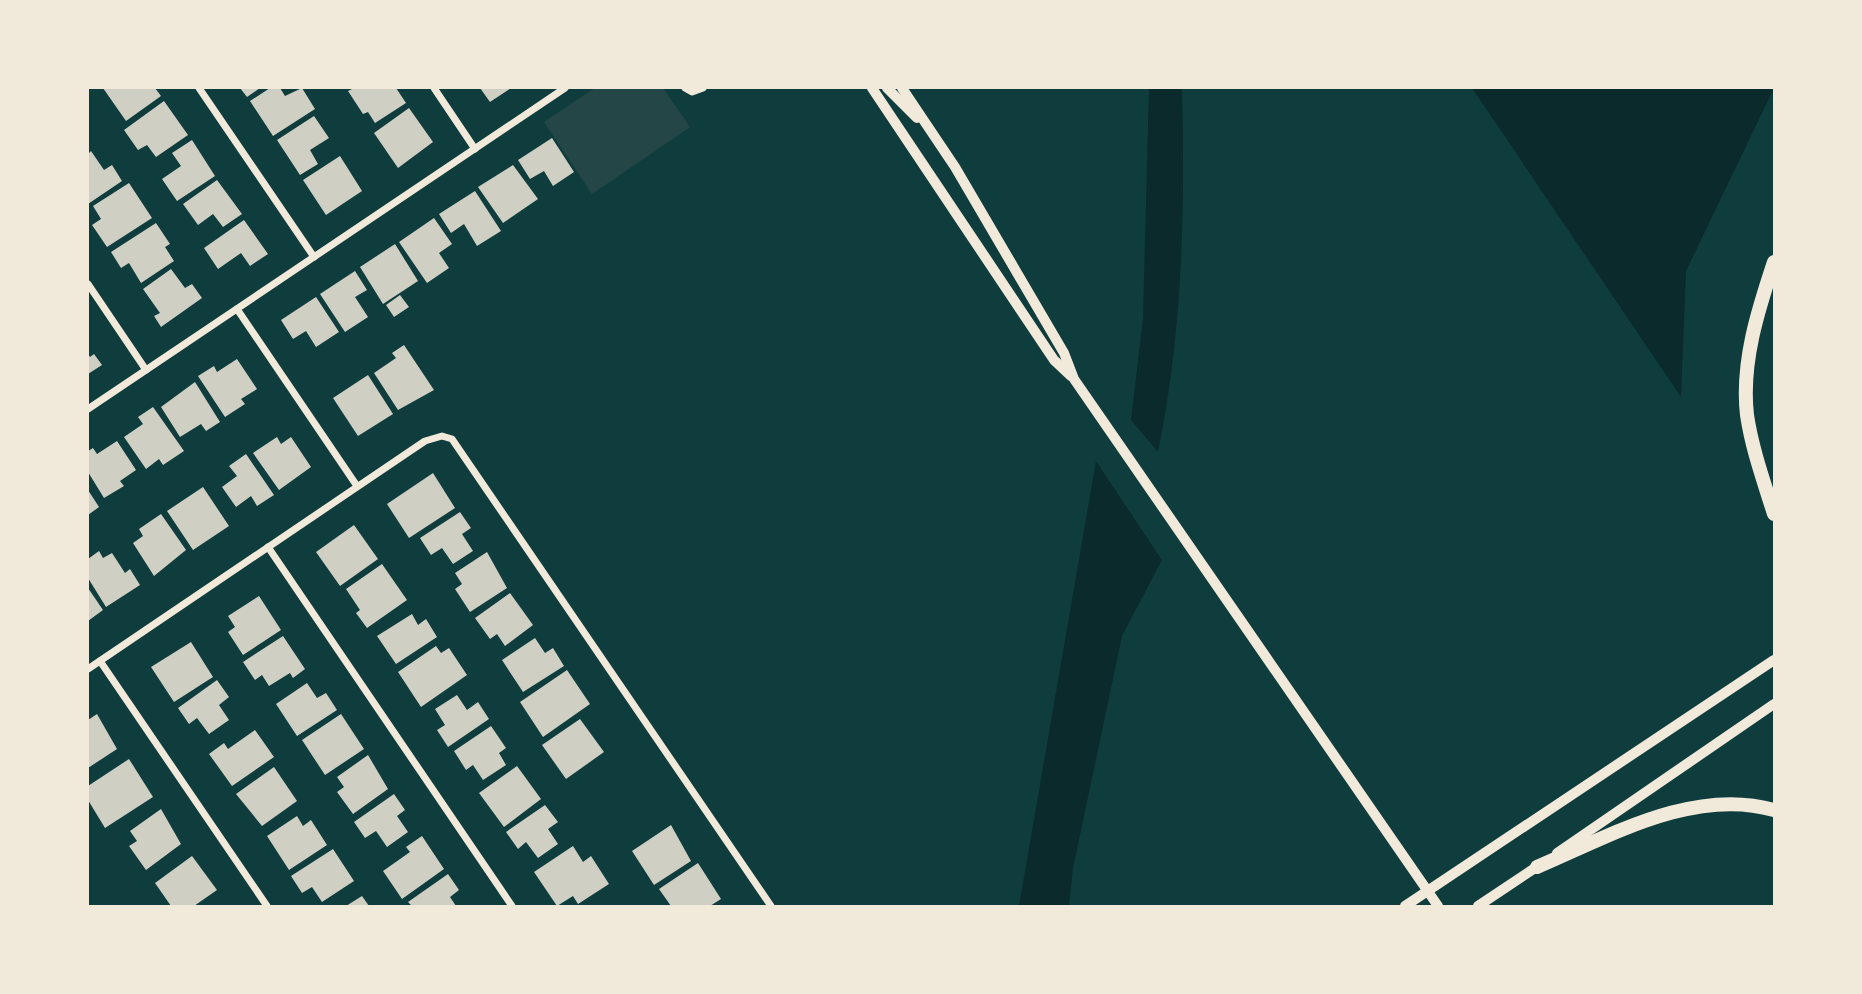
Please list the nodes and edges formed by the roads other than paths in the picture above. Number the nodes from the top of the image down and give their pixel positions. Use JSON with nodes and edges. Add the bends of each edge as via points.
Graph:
{"nodes":[{"id":1,"x":200,"y":88,"type":"edge"},
{"id":2,"x":434,"y":88,"type":"edge"},
{"id":3,"x":565,"y":88,"type":"edge"},
{"id":4,"x":685,"y":88,"type":"edge"},
{"id":5,"x":703,"y":88,"type":"edge"},
{"id":6,"x":872,"y":88,"type":"edge"},
{"id":7,"x":887,"y":88,"type":"edge"},
{"id":8,"x":902,"y":88,"type":"edge"},
{"id":9,"x":933,"y":135,"type":"junction"},
{"id":10,"x":475,"y":149,"type":"junction"},
{"id":11,"x":314,"y":257,"type":"junction"},
{"id":12,"x":1774,"y":262,"type":"edge"},
{"id":13,"x":88,"y":284,"type":"edge"},
{"id":14,"x":237,"y":309,"type":"junction"},
{"id":15,"x":146,"y":370,"type":"junction"},
{"id":16,"x":1074,"y":379,"type":"junction"},
{"id":17,"x":88,"y":409,"type":"edge"},
{"id":18,"x":357,"y":486,"type":"junction"},
{"id":19,"x":1774,"y":514,"type":"edge"},
{"id":20,"x":268,"y":547,"type":"junction"},
{"id":21,"x":100,"y":660,"type":"junction"},
{"id":22,"x":1774,"y":660,"type":"edge"},
{"id":23,"x":88,"y":669,"type":"edge"},
{"id":24,"x":1774,"y":705,"type":"edge"},
{"id":25,"x":1774,"y":810,"type":"edge"},
{"id":26,"x":1537,"y":867,"type":"junction"},
{"id":27,"x":1427,"y":891,"type":"junction"},
{"id":28,"x":267,"y":906,"type":"edge"},
{"id":29,"x":512,"y":906,"type":"edge"},
{"id":30,"x":771,"y":906,"type":"edge"},
{"id":31,"x":1405,"y":906,"type":"edge"},
{"id":32,"x":1438,"y":906,"type":"edge"},
{"id":33,"x":1478,"y":906,"type":"edge"}],
"edges":[{"from":1,"to":11,"type":"street"},
{"from":2,"to":10,"type":"street"},
{"from":3,"to":10,"type":"street"},
{"from":4,"to":5,"type":"street","via":[[692,92]]},
{"from":6,"to":16,"type":"main road","via":[[1054,360]]},
{"from":7,"to":9,"type":"main road"},
{"from":8,"to":9,"type":"main road"},
{"from":9,"to":16,"type":"main road","via":[[1064,353]]},
{"from":10,"to":11,"type":"street"},
{"from":11,"to":14,"type":"street"},
{"from":12,"to":19,"type":"highway","via":[[1754,329],[1746,390],[1753,448]]},
{"from":13,"to":15,"type":"street"},
{"from":14,"to":15,"type":"street"},
{"from":14,"to":18,"type":"street"},
{"from":15,"to":17,"type":"street"},
{"from":16,"to":27,"type":"main road"},
{"from":18,"to":20,"type":"street"},
{"from":18,"to":30,"type":"street","via":[[425,441],[442,436],[459,446]]},
{"from":20,"to":21,"type":"street"},
{"from":20,"to":29,"type":"street"},
{"from":21,"to":23,"type":"street"},
{"from":21,"to":28,"type":"street"},
{"from":22,"to":27,"type":"main road"},
{"from":24,"to":26,"type":"main road"},
{"from":25,"to":26,"type":"highway","via":[[1741,803],[1694,807],[1621,831]]},
{"from":26,"to":33,"type":"main road"},
{"from":27,"to":31,"type":"main road"},
{"from":27,"to":32,"type":"main road"}]}
